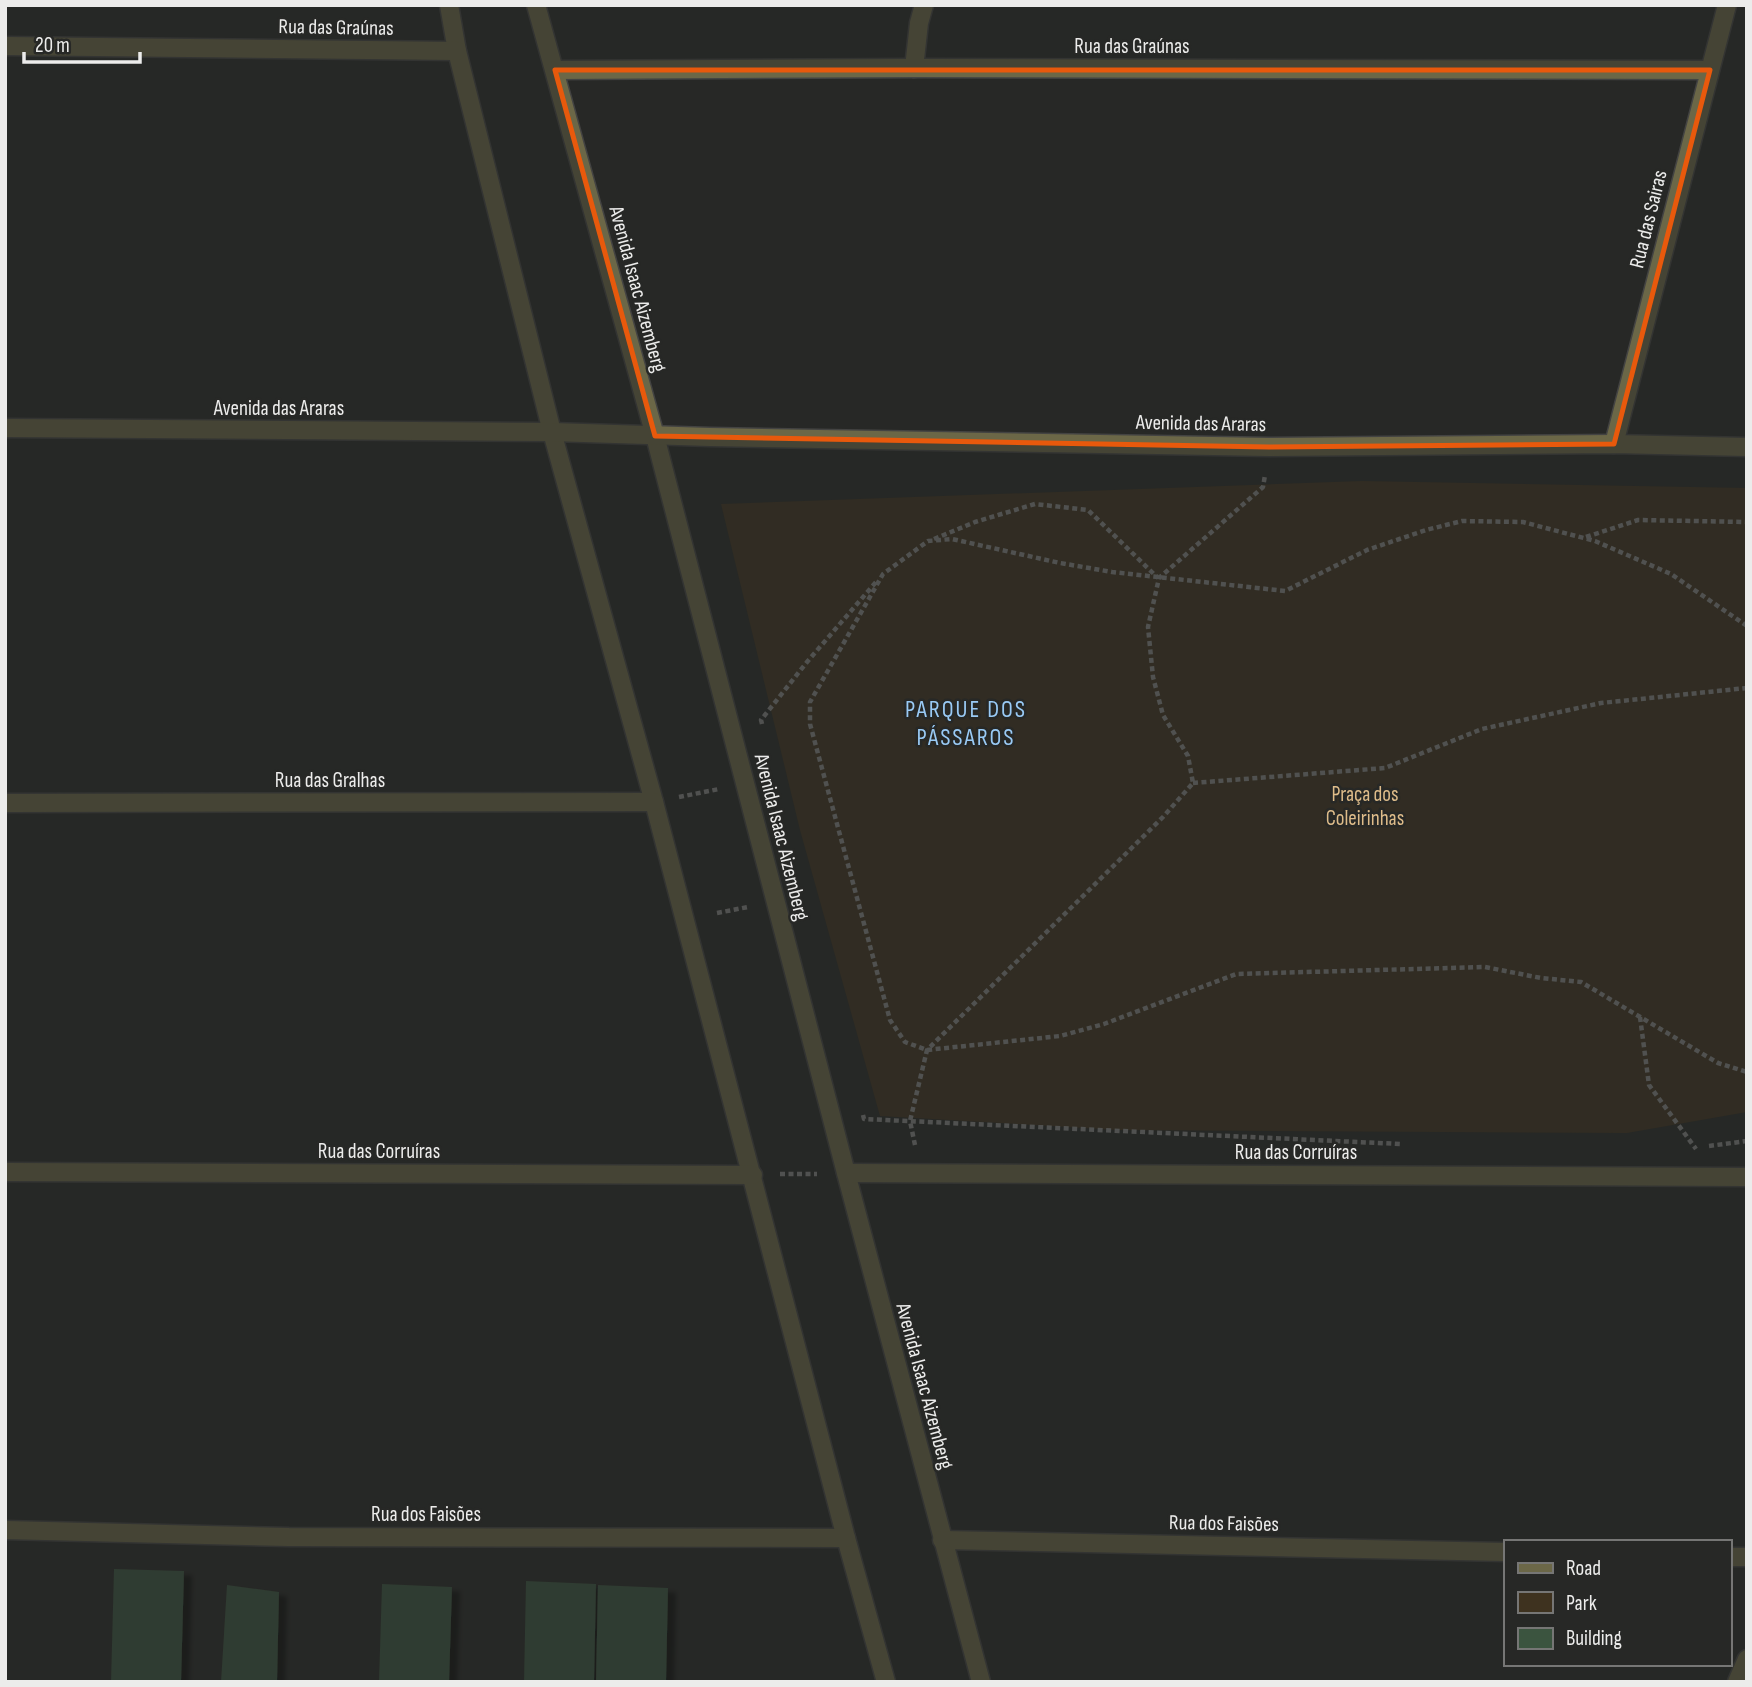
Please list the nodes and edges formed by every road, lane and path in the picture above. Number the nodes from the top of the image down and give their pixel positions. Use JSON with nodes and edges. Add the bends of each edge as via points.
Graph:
{"nodes":[{"id":1,"x":449,"y":5,"type":"edge"},
{"id":2,"x":536,"y":5,"type":"edge"},
{"id":3,"x":924,"y":5,"type":"edge"},
{"id":4,"x":1727,"y":5,"type":"edge"},
{"id":5,"x":5,"y":46,"type":"edge"},
{"id":6,"x":457,"y":51,"type":"junction"},
{"id":7,"x":914,"y":68,"type":"junction"},
{"id":8,"x":555,"y":70,"type":"junction"},
{"id":9,"x":1710,"y":70,"type":"junction"},
{"id":10,"x":5,"y":428,"type":"edge"},
{"id":11,"x":552,"y":432,"type":"junction"},
{"id":12,"x":655,"y":436,"type":"junction"},
{"id":13,"x":1614,"y":444,"type":"junction"},
{"id":14,"x":1269,"y":447,"type":"junction"},
{"id":15,"x":1747,"y":447,"type":"edge"},
{"id":16,"x":1747,"y":522,"type":"edge"},
{"id":17,"x":1583,"y":538,"type":"junction"},
{"id":18,"x":928,"y":541,"type":"junction"},
{"id":19,"x":883,"y":574,"type":"junction"},
{"id":20,"x":1159,"y":578,"type":"junction"},
{"id":21,"x":1747,"y":626,"type":"edge"},
{"id":22,"x":1747,"y":688,"type":"edge"},
{"id":23,"x":764,"y":733,"type":"dead end"},
{"id":24,"x":1193,"y":783,"type":"junction"},
{"id":25,"x":745,"y":784,"type":"junction"},
{"id":26,"x":654,"y":802,"type":"junction"},
{"id":27,"x":5,"y":803,"type":"edge"},
{"id":28,"x":754,"y":905,"type":"dead end"},
{"id":29,"x":718,"y":913,"type":"dead end"},
{"id":30,"x":1640,"y":1017,"type":"junction"},
{"id":31,"x":927,"y":1049,"type":"junction"},
{"id":32,"x":1747,"y":1072,"type":"edge"},
{"id":33,"x":860,"y":1106,"type":"dead end"},
{"id":34,"x":911,"y":1121,"type":"junction"},
{"id":35,"x":1747,"y":1140,"type":"edge"},
{"id":36,"x":1402,"y":1144,"type":"dead end"},
{"id":37,"x":1696,"y":1148,"type":"junction"},
{"id":38,"x":1685,"y":1150,"type":"dead end"},
{"id":39,"x":5,"y":1172,"type":"edge"},
{"id":40,"x":846,"y":1173,"type":"junction"},
{"id":41,"x":921,"y":1174,"type":"junction"},
{"id":42,"x":753,"y":1175,"type":"junction"},
{"id":43,"x":1702,"y":1177,"type":"junction"},
{"id":44,"x":1747,"y":1177,"type":"edge"},
{"id":45,"x":5,"y":1530,"type":"edge"},
{"id":46,"x":846,"y":1538,"type":"junction"},
{"id":47,"x":942,"y":1540,"type":"junction"},
{"id":48,"x":1504,"y":1552,"type":"edge"},
{"id":49,"x":1747,"y":1659,"type":"edge"},
{"id":50,"x":886,"y":1682,"type":"edge"},
{"id":51,"x":981,"y":1682,"type":"edge"},
{"id":52,"x":1737,"y":1682,"type":"edge"}],
"edges":[{"from":1,"to":6,"type":"street"},
{"from":2,"to":8,"type":"street","name":"Avenida Isaac Aizemberg"},
{"from":3,"to":7,"type":"street"},
{"from":4,"to":9,"type":"street","name":"Rua das Sairas"},
{"from":5,"to":6,"type":"street","name":"Rua das Graúnas"},
{"from":6,"to":11,"type":"street"},
{"from":7,"to":8,"type":"street","name":"Rua das Graúnas"},
{"from":7,"to":9,"type":"street","name":"Rua das Graúnas"},
{"from":8,"to":12,"type":"street","name":"Avenida Isaac Aizemberg"},
{"from":9,"to":13,"type":"street","name":"Rua das Sairas"},
{"from":10,"to":11,"type":"street","name":"Avenida das Araras"},
{"from":11,"to":12,"type":"street","name":"Avenida das Araras"},
{"from":11,"to":26,"type":"street"},
{"from":12,"to":14,"type":"street","name":"Avenida das Araras"},
{"from":12,"to":25,"type":"street","name":"Avenida Isaac Aizemberg"},
{"from":13,"to":14,"type":"street","name":"Avenida das Araras"},
{"from":13,"to":15,"type":"street","name":"Avenida das Araras"},
{"from":14,"to":20,"type":"path","via":[[1263,488]]},
{"from":16,"to":17,"type":"path","via":[[1638,520]]},
{"from":17,"to":20,"type":"path","via":[[1523,522],[1462,521],[1367,550],[1285,591]]},
{"from":17,"to":21,"type":"path","via":[[1671,574]]},
{"from":18,"to":19,"type":"path"},
{"from":18,"to":20,"type":"path","via":[[952,539],[1060,563]]},
{"from":18,"to":20,"type":"path","via":[[1035,504],[1088,510]]},
{"from":19,"to":23,"type":"path","via":[[761,720]]},
{"from":19,"to":31,"type":"path","via":[[810,702],[810,724],[890,1020],[905,1042]]},
{"from":20,"to":24,"type":"path","via":[[1148,627],[1153,677],[1163,715],[1188,756]]},
{"from":22,"to":24,"type":"path","via":[[1601,703],[1495,726],[1385,768]]},
{"from":24,"to":31,"type":"path"},
{"from":25,"to":26,"type":"path"},
{"from":25,"to":40,"type":"street","name":"Avenida Isaac Aizemberg"},
{"from":26,"to":27,"type":"street","name":"Rua das Gralhas"},
{"from":26,"to":42,"type":"street"},
{"from":28,"to":29,"type":"path"},
{"from":30,"to":31,"type":"path","via":[[1581,982],[1485,967],[1236,974],[1060,1036]]},
{"from":30,"to":32,"type":"path","via":[[1718,1063]]},
{"from":30,"to":37,"type":"path","via":[[1649,1085]]},
{"from":31,"to":34,"type":"path"},
{"from":33,"to":34,"type":"path","via":[[864,1119]]},
{"from":34,"to":36,"type":"path"},
{"from":34,"to":41,"type":"path"},
{"from":35,"to":37,"type":"path"},
{"from":37,"to":38,"type":"path"},
{"from":37,"to":43,"type":"path"},
{"from":39,"to":42,"type":"street","name":"Rua das Corruíras"},
{"from":40,"to":41,"type":"street","name":"Rua das Corruíras"},
{"from":40,"to":42,"type":"path"},
{"from":40,"to":47,"type":"street","name":"Avenida Isaac Aizemberg"},
{"from":41,"to":43,"type":"street","name":"Rua das Corruíras"},
{"from":42,"to":46,"type":"street"},
{"from":43,"to":44,"type":"street","name":"Rua das Corruíras"},
{"from":45,"to":46,"type":"street","name":"Rua dos Faisões"},
{"from":46,"to":50,"type":"street"},
{"from":47,"to":48,"type":"street","name":"Rua dos Faisões"},
{"from":47,"to":51,"type":"street","name":"Avenida Isaac Aizemberg"},
{"from":49,"to":52,"type":"street"}]}
